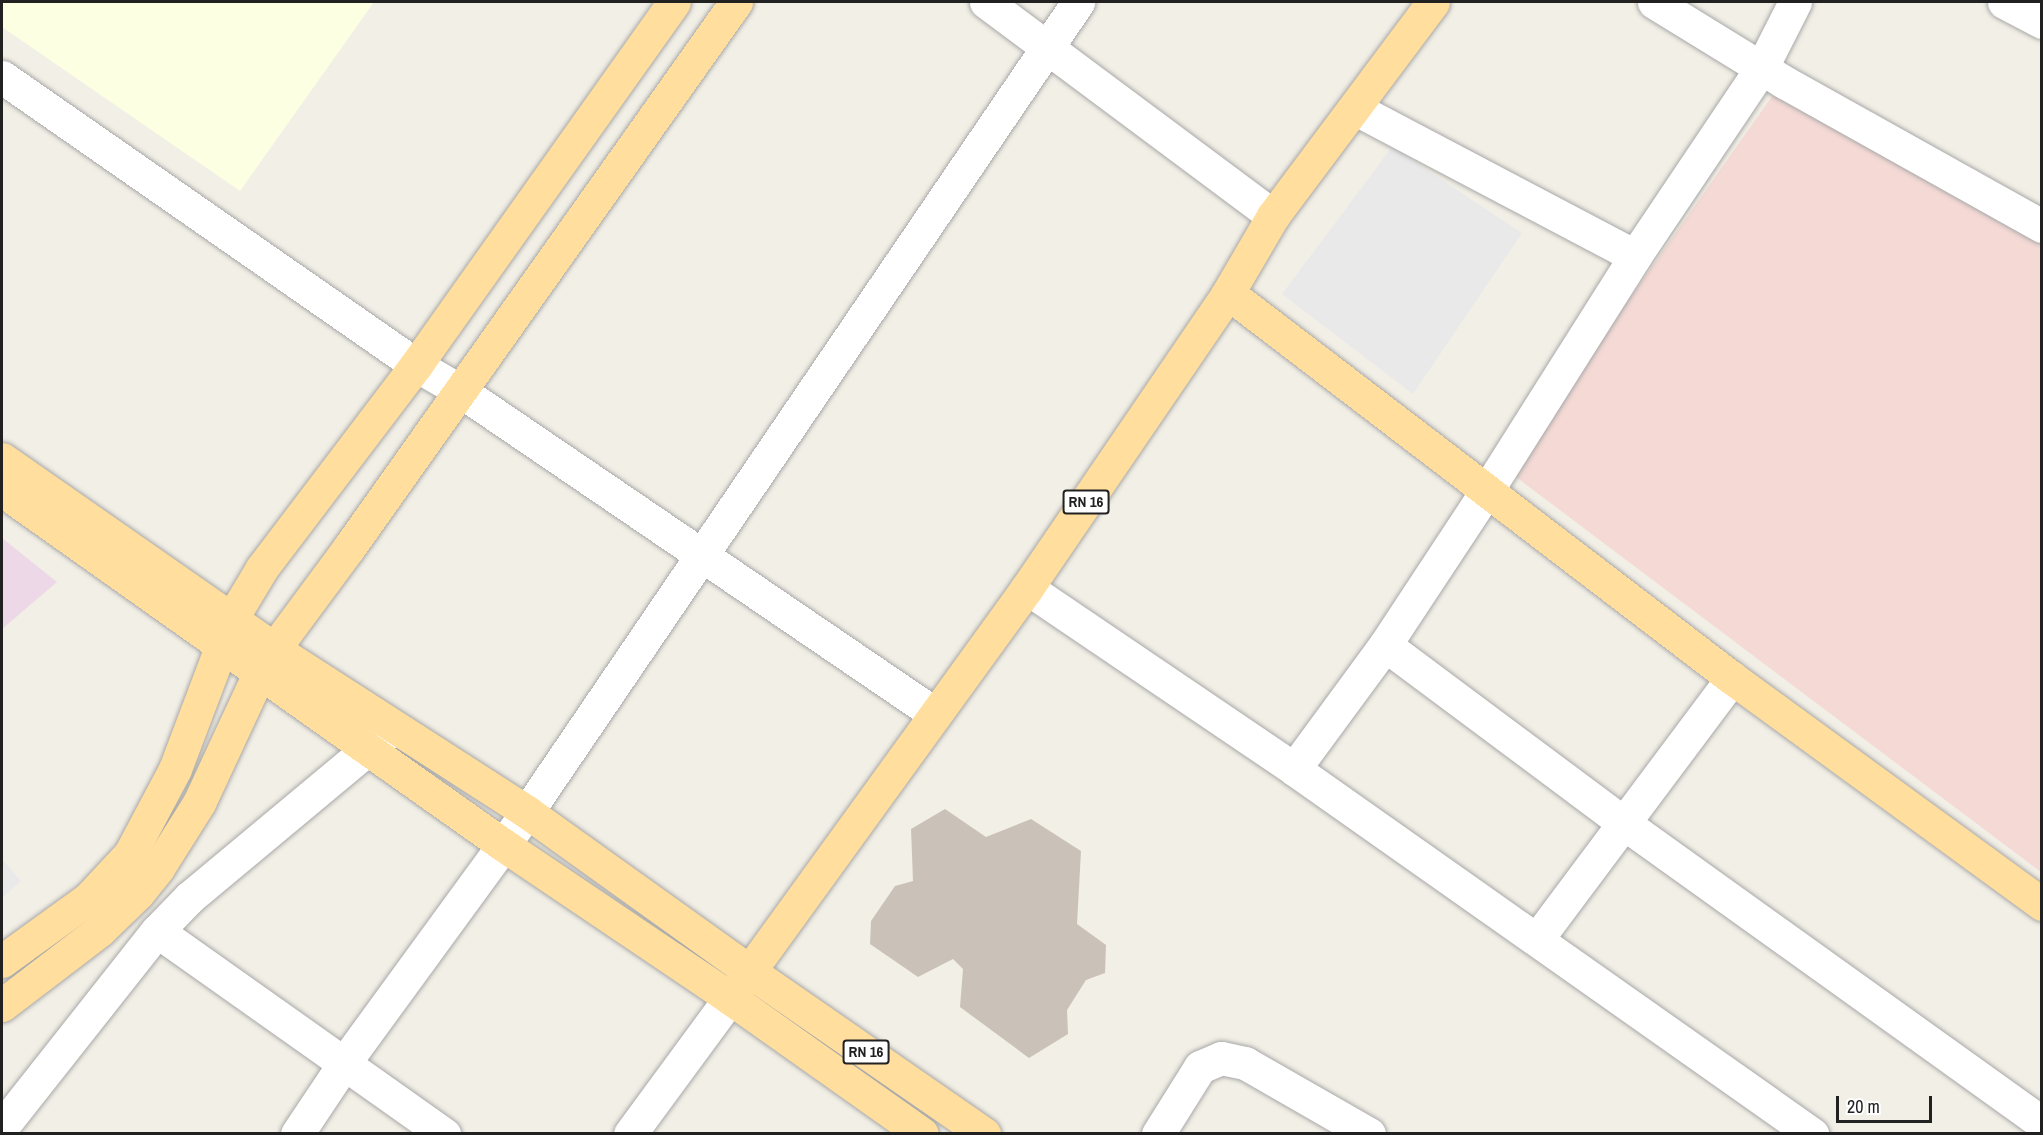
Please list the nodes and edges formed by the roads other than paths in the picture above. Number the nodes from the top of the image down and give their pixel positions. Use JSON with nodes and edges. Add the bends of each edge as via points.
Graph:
{"nodes":[{"id":1,"x":674,"y":2,"type":"edge"},
{"id":2,"x":736,"y":2,"type":"edge"},
{"id":3,"x":986,"y":2,"type":"edge"},
{"id":4,"x":1078,"y":2,"type":"edge"},
{"id":5,"x":1433,"y":2,"type":"edge"},
{"id":6,"x":1654,"y":2,"type":"edge"},
{"id":7,"x":1795,"y":2,"type":"edge"},
{"id":8,"x":2004,"y":2,"type":"edge"},
{"id":9,"x":2042,"y":22,"type":"edge"},
{"id":10,"x":1048,"y":45,"type":"junction"},
{"id":11,"x":1762,"y":67,"type":"junction"},
{"id":12,"x":2,"y":77,"type":"edge"},
{"id":13,"x":1356,"y":109,"type":"junction"},
{"id":14,"x":1273,"y":216,"type":"junction"},
{"id":15,"x":2042,"y":226,"type":"edge"},
{"id":16,"x":1635,"y":255,"type":"junction"},
{"id":17,"x":1228,"y":293,"type":"junction"},
{"id":18,"x":416,"y":365,"type":"junction"},
{"id":19,"x":459,"y":390,"type":"junction"},
{"id":20,"x":2,"y":459,"type":"edge"},
{"id":21,"x":2,"y":490,"type":"edge"},
{"id":22,"x":1486,"y":492,"type":"junction"},
{"id":23,"x":704,"y":556,"type":"junction"},
{"id":24,"x":1028,"y":588,"type":"junction"},
{"id":25,"x":226,"y":631,"type":"junction"},
{"id":26,"x":1385,"y":645,"type":"junction"},
{"id":27,"x":266,"y":661,"type":"junction"},
{"id":28,"x":1732,"y":678,"type":"junction"},
{"id":29,"x":935,"y":714,"type":"junction"},
{"id":30,"x":394,"y":726,"type":"junction"},
{"id":31,"x":368,"y":747,"type":"junction"},
{"id":32,"x":1294,"y":769,"type":"junction"},
{"id":33,"x":527,"y":812,"type":"junction"},
{"id":34,"x":1625,"y":824,"type":"junction"},
{"id":35,"x":502,"y":844,"type":"junction"},
{"id":36,"x":2042,"y":904,"type":"edge"},
{"id":37,"x":157,"y":931,"type":"junction"},
{"id":38,"x":1537,"y":939,"type":"junction"},
{"id":39,"x":2,"y":962,"type":"edge"},
{"id":40,"x":749,"y":971,"type":"junction"},
{"id":41,"x":730,"y":998,"type":"junction"},
{"id":42,"x":2,"y":1005,"type":"edge"},
{"id":43,"x":345,"y":1062,"type":"junction"},
{"id":44,"x":2042,"y":1123,"type":"edge"},
{"id":45,"x":2,"y":1126,"type":"edge"},
{"id":46,"x":297,"y":1134,"type":"edge"},
{"id":47,"x":444,"y":1134,"type":"edge"},
{"id":48,"x":630,"y":1134,"type":"edge"},
{"id":49,"x":922,"y":1134,"type":"edge"},
{"id":50,"x":984,"y":1134,"type":"edge"},
{"id":51,"x":1158,"y":1134,"type":"edge"},
{"id":52,"x":1369,"y":1134,"type":"edge"},
{"id":53,"x":1812,"y":1134,"type":"edge"}],
"edges":[{"from":1,"to":18,"type":"main road"},
{"from":2,"to":19,"type":"main road"},
{"from":3,"to":10,"type":"street"},
{"from":4,"to":10,"type":"street"},
{"from":5,"to":13,"type":"main road","number":"RN 16"},
{"from":6,"to":11,"type":"street"},
{"from":7,"to":11,"type":"street"},
{"from":8,"to":9,"type":"street"},
{"from":10,"to":14,"type":"street"},
{"from":10,"to":23,"type":"street"},
{"from":11,"to":15,"type":"street"},
{"from":11,"to":16,"type":"street"},
{"from":12,"to":18,"type":"street"},
{"from":13,"to":14,"type":"main road","number":"RN 16"},
{"from":13,"to":16,"type":"street"},
{"from":14,"to":17,"type":"main road","number":"RN 16"},
{"from":16,"to":22,"type":"street"},
{"from":17,"to":22,"type":"main road"},
{"from":17,"to":24,"type":"main road","number":"RN 16"},
{"from":18,"to":19,"type":"street"},
{"from":18,"to":25,"type":"main road","via":[[262,568]]},
{"from":19,"to":23,"type":"street"},
{"from":19,"to":27,"type":"main road"},
{"from":20,"to":25,"type":"main road"},
{"from":21,"to":25,"type":"main road"},
{"from":22,"to":26,"type":"street"},
{"from":22,"to":28,"type":"main road"},
{"from":23,"to":29,"type":"street"},
{"from":23,"to":33,"type":"street"},
{"from":24,"to":29,"type":"main road","number":"RN 16"},
{"from":24,"to":32,"type":"street"},
{"from":25,"to":27,"type":"main road"},
{"from":25,"to":39,"type":"main road","via":[[175,770],[130,854],[89,898]]},
{"from":26,"to":32,"type":"street"},
{"from":26,"to":34,"type":"street"},
{"from":27,"to":30,"type":"main road"},
{"from":27,"to":31,"type":"main road"},
{"from":27,"to":42,"type":"main road","via":[[199,803],[158,868],[100,930]]},
{"from":28,"to":34,"type":"street"},
{"from":28,"to":36,"type":"main road"},
{"from":29,"to":40,"type":"main road","number":"RN 16"},
{"from":30,"to":31,"type":"street"},
{"from":30,"to":33,"type":"main road"},
{"from":31,"to":35,"type":"main road"},
{"from":31,"to":37,"type":"street","via":[[190,897]]},
{"from":32,"to":38,"type":"street"},
{"from":33,"to":35,"type":"street"},
{"from":33,"to":40,"type":"main road"},
{"from":34,"to":38,"type":"street"},
{"from":34,"to":44,"type":"street"},
{"from":35,"to":41,"type":"main road"},
{"from":35,"to":43,"type":"street"},
{"from":37,"to":43,"type":"street"},
{"from":37,"to":45,"type":"street"},
{"from":38,"to":53,"type":"street"},
{"from":40,"to":41,"type":"main road","number":"RN 16"},
{"from":40,"to":50,"type":"main road","number":"RN 16"},
{"from":41,"to":48,"type":"street"},
{"from":41,"to":49,"type":"main road","number":"RN 16"},
{"from":43,"to":46,"type":"street"},
{"from":43,"to":47,"type":"street"},
{"from":51,"to":52,"type":"street","via":[[1200,1067],[1221,1058],[1245,1063]]}]}
